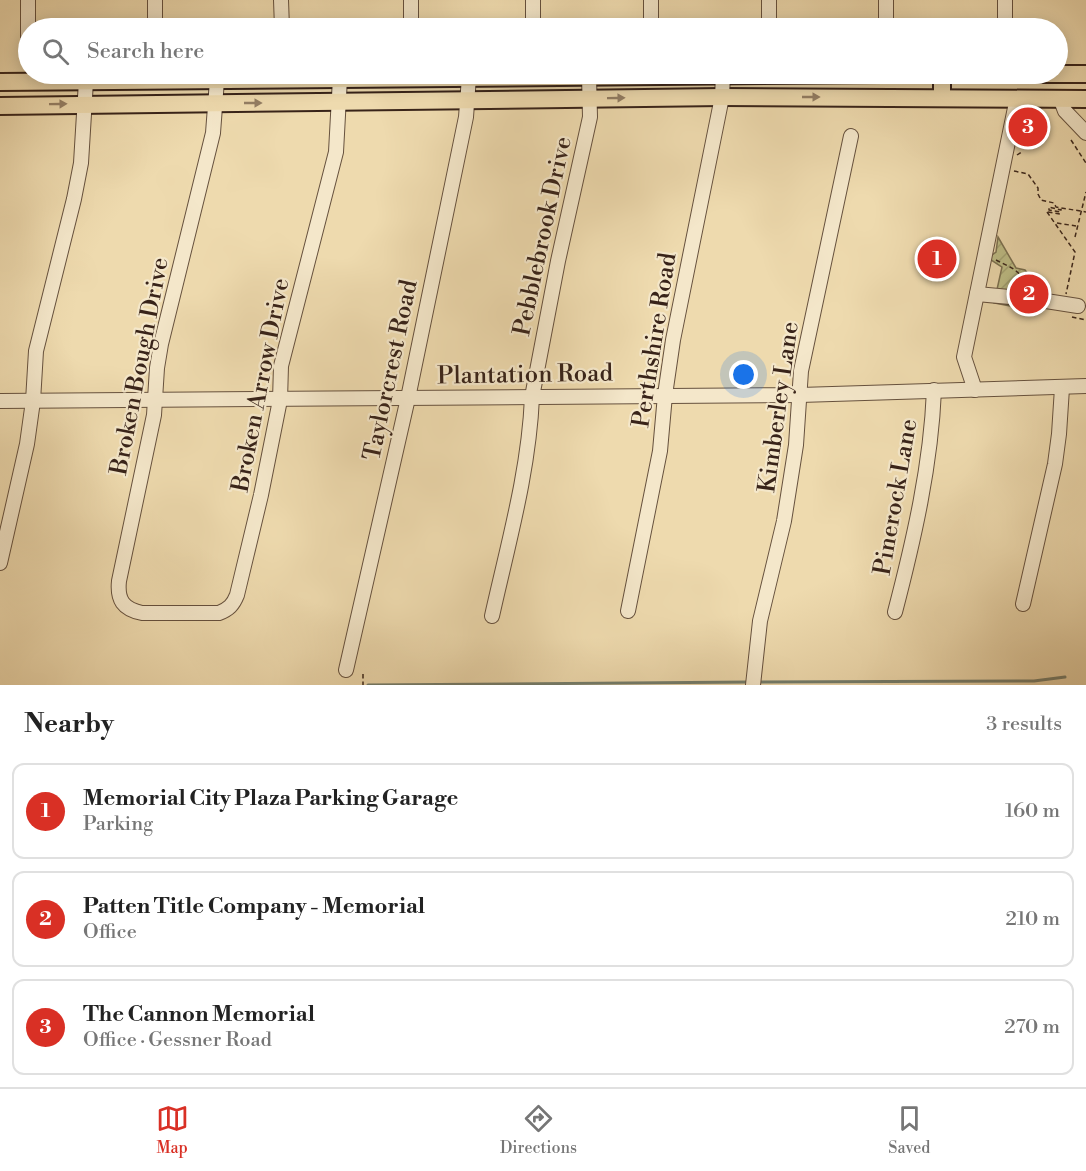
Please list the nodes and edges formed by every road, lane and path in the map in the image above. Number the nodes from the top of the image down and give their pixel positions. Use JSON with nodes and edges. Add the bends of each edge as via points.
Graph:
{"nodes":[{"id":1,"x":28,"y":0,"type":"edge"},
{"id":2,"x":155,"y":0,"type":"edge"},
{"id":3,"x":281,"y":0,"type":"edge"},
{"id":4,"x":411,"y":0,"type":"edge"},
{"id":5,"x":533,"y":0,"type":"edge"},
{"id":6,"x":651,"y":0,"type":"edge"},
{"id":7,"x":769,"y":0,"type":"edge"},
{"id":8,"x":886,"y":0,"type":"edge"},
{"id":9,"x":1005,"y":0,"type":"edge"},
{"id":10,"x":28,"y":18,"type":"edge"},
{"id":11,"x":155,"y":18,"type":"edge"},
{"id":12,"x":282,"y":18,"type":"edge"},
{"id":13,"x":411,"y":18,"type":"edge"},
{"id":14,"x":533,"y":18,"type":"edge"},
{"id":15,"x":651,"y":18,"type":"edge"},
{"id":16,"x":769,"y":18,"type":"edge"},
{"id":17,"x":886,"y":18,"type":"edge"},
{"id":18,"x":1005,"y":18,"type":"edge"},
{"id":19,"x":1068,"y":74,"type":"edge"},
{"id":20,"x":1086,"y":74,"type":"edge"},
{"id":21,"x":0,"y":82,"type":"edge"},
{"id":22,"x":18,"y":82,"type":"edge"},
{"id":23,"x":86,"y":84,"type":"edge"},
{"id":24,"x":217,"y":84,"type":"edge"},
{"id":25,"x":340,"y":84,"type":"edge"},
{"id":26,"x":410,"y":84,"type":"edge"},
{"id":27,"x":469,"y":84,"type":"edge"},
{"id":28,"x":533,"y":84,"type":"edge"},
{"id":29,"x":589,"y":84,"type":"edge"},
{"id":30,"x":723,"y":84,"type":"edge"},
{"id":31,"x":942,"y":84,"type":"edge"},
{"id":32,"x":722,"y":97,"type":"junction"},
{"id":33,"x":942,"y":98,"type":"junction"},
{"id":34,"x":1017,"y":98,"type":"junction"},
{"id":35,"x":1060,"y":98,"type":"junction"},
{"id":36,"x":590,"y":99,"type":"junction"},
{"id":37,"x":1086,"y":99,"type":"edge"},
{"id":38,"x":533,"y":100,"type":"junction"},
{"id":39,"x":410,"y":101,"type":"junction"},
{"id":40,"x":468,"y":101,"type":"junction"},
{"id":41,"x":340,"y":102,"type":"junction"},
{"id":42,"x":216,"y":103,"type":"junction"},
{"id":43,"x":85,"y":104,"type":"junction"},
{"id":44,"x":0,"y":106,"type":"edge"},
{"id":45,"x":1086,"y":133,"type":"edge"},
{"id":46,"x":851,"y":136,"type":"dead end"},
{"id":47,"x":1071,"y":140,"type":"dead end"},
{"id":48,"x":1023,"y":151,"type":"dead end"},
{"id":49,"x":1016,"y":163,"type":"dead end"},
{"id":50,"x":1086,"y":163,"type":"edge"},
{"id":51,"x":1002,"y":169,"type":"junction"},
{"id":52,"x":1086,"y":192,"type":"edge"},
{"id":53,"x":1061,"y":208,"type":"junction"},
{"id":54,"x":1081,"y":212,"type":"junction"},
{"id":55,"x":1086,"y":212,"type":"edge"},
{"id":56,"x":1056,"y":223,"type":"junction"},
{"id":57,"x":1077,"y":226,"type":"junction"},
{"id":58,"x":1075,"y":237,"type":"dead end"},
{"id":59,"x":998,"y":253,"type":"dead end"},
{"id":60,"x":1068,"y":287,"type":"dead end"},
{"id":61,"x":977,"y":294,"type":"junction"},
{"id":62,"x":1026,"y":298,"type":"junction"},
{"id":63,"x":1078,"y":306,"type":"dead end"},
{"id":64,"x":1086,"y":386,"type":"edge"},
{"id":65,"x":1062,"y":388,"type":"junction"},
{"id":66,"x":934,"y":390,"type":"junction"},
{"id":67,"x":975,"y":390,"type":"junction"},
{"id":68,"x":665,"y":395,"type":"junction"},
{"id":69,"x":800,"y":395,"type":"junction"},
{"id":70,"x":532,"y":397,"type":"junction"},
{"id":71,"x":408,"y":398,"type":"junction"},
{"id":72,"x":280,"y":400,"type":"junction"},
{"id":73,"x":0,"y":401,"type":"edge"},
{"id":74,"x":33,"y":401,"type":"junction"},
{"id":75,"x":156,"y":401,"type":"junction"},
{"id":76,"x":0,"y":563,"type":"edge"},
{"id":77,"x":1023,"y":604,"type":"dead end"},
{"id":78,"x":628,"y":611,"type":"dead end"},
{"id":79,"x":895,"y":612,"type":"dead end"},
{"id":80,"x":176,"y":614,"type":"joint"},
{"id":81,"x":492,"y":616,"type":"dead end"},
{"id":82,"x":346,"y":670,"type":"dead end"},
{"id":83,"x":363,"y":675,"type":"dead end"},
{"id":84,"x":753,"y":679,"type":"edge"},
{"id":85,"x":363,"y":685,"type":"edge"}],
"edges":[{"from":1,"to":10,"type":"street"},
{"from":2,"to":11,"type":"street"},
{"from":3,"to":12,"type":"street"},
{"from":4,"to":13,"type":"street"},
{"from":5,"to":14,"type":"street"},
{"from":6,"to":15,"type":"street"},
{"from":7,"to":16,"type":"street"},
{"from":8,"to":17,"type":"street"},
{"from":9,"to":18,"type":"street"},
{"from":19,"to":20,"type":"main road"},
{"from":21,"to":22,"type":"main road"},
{"from":23,"to":43,"type":"street"},
{"from":24,"to":42,"type":"street","name":"Broken Bough Drive"},
{"from":25,"to":41,"type":"street","name":"Broken Arrow Drive"},
{"from":26,"to":39,"type":"street"},
{"from":27,"to":40,"type":"street","name":"Taylorcrest Road"},
{"from":28,"to":38,"type":"street"},
{"from":29,"to":36,"type":"street","name":"Pebblebrook Drive"},
{"from":30,"to":32,"type":"street","name":"Perthshire Road"},
{"from":31,"to":33,"type":"main road"},
{"from":32,"to":33,"type":"main road","one_way":true},
{"from":36,"to":32,"type":"main road","one_way":true},
{"from":32,"to":68,"type":"street","name":"Perthshire Road"},
{"from":33,"to":34,"type":"main road"},
{"from":34,"to":35,"type":"main road"},
{"from":34,"to":51,"type":"street"},
{"from":35,"to":37,"type":"main road"},
{"from":35,"to":45,"type":"street","via":[[1065,111]]},
{"from":36,"to":38,"type":"main road"},
{"from":36,"to":70,"type":"street","name":"Pebblebrook Drive","via":[[590,117]]},
{"from":38,"to":40,"type":"main road"},
{"from":39,"to":40,"type":"main road"},
{"from":39,"to":41,"type":"main road"},
{"from":40,"to":71,"type":"street","name":"Taylorcrest Road"},
{"from":42,"to":41,"type":"main road","one_way":true},
{"from":41,"to":72,"type":"street","name":"Broken Arrow Drive","via":[[336,152],[281,366]]},
{"from":42,"to":43,"type":"main road"},
{"from":42,"to":75,"type":"street","name":"Broken Bough Drive","via":[[213,133],[161,344]]},
{"from":44,"to":43,"type":"main road","one_way":true},
{"from":43,"to":74,"type":"street","via":[[81,163],[36,351]]},
{"from":46,"to":69,"type":"street","name":"Kimberley Lane","via":[[801,371]]},
{"from":47,"to":50,"type":"path"},
{"from":48,"to":49,"type":"path","via":[[1017,155]]},
{"from":51,"to":53,"type":"path","via":[[1028,174],[1041,200]]},
{"from":51,"to":61,"type":"street"},
{"from":52,"to":54,"type":"path"},
{"from":53,"to":54,"type":"path"},
{"from":53,"to":56,"type":"path","via":[[1049,207],[1060,214],[1047,212]]},
{"from":54,"to":55,"type":"path"},
{"from":54,"to":57,"type":"path"},
{"from":56,"to":57,"type":"path"},
{"from":56,"to":60,"type":"path","via":[[1076,252]]},
{"from":57,"to":58,"type":"path"},
{"from":59,"to":62,"type":"path","via":[[994,259],[1023,278]]},
{"from":61,"to":62,"type":"street"},
{"from":61,"to":67,"type":"street","via":[[964,357]]},
{"from":62,"to":63,"type":"street"},
{"from":64,"to":65,"type":"street","name":"Plantation Road"},
{"from":65,"to":67,"type":"street","name":"Plantation Road"},
{"from":65,"to":77,"type":"street","via":[[1055,464]]},
{"from":66,"to":67,"type":"street","name":"Plantation Road"},
{"from":66,"to":69,"type":"street","name":"Plantation Road"},
{"from":66,"to":79,"type":"street","name":"Pinerock Lane","via":[[918,515]]},
{"from":68,"to":69,"type":"street","name":"Plantation Road"},
{"from":68,"to":70,"type":"street","name":"Plantation Road"},
{"from":68,"to":78,"type":"street","name":"Perthshire Road","via":[[660,451]]},
{"from":69,"to":84,"type":"street","name":"Kimberley Lane","via":[[790,483],[760,621]]},
{"from":70,"to":71,"type":"street","name":"Plantation Road"},
{"from":70,"to":81,"type":"street","name":"Pebblebrook Drive","via":[[521,485]]},
{"from":71,"to":72,"type":"street","name":"Plantation Road"},
{"from":71,"to":82,"type":"street","name":"Taylorcrest Road"},
{"from":72,"to":75,"type":"street","name":"Plantation Road"},
{"from":72,"to":80,"type":"street","name":"Broken Arrow Drive","via":[[234,603],[219,613]]},
{"from":73,"to":74,"type":"street","name":"Plantation Road"},
{"from":74,"to":75,"type":"street","name":"Plantation Road"},
{"from":74,"to":76,"type":"street"},
{"from":75,"to":80,"type":"street","name":"Broken Bough Drive","via":[[118,594],[130,610]]},
{"from":83,"to":85,"type":"path"}]}
